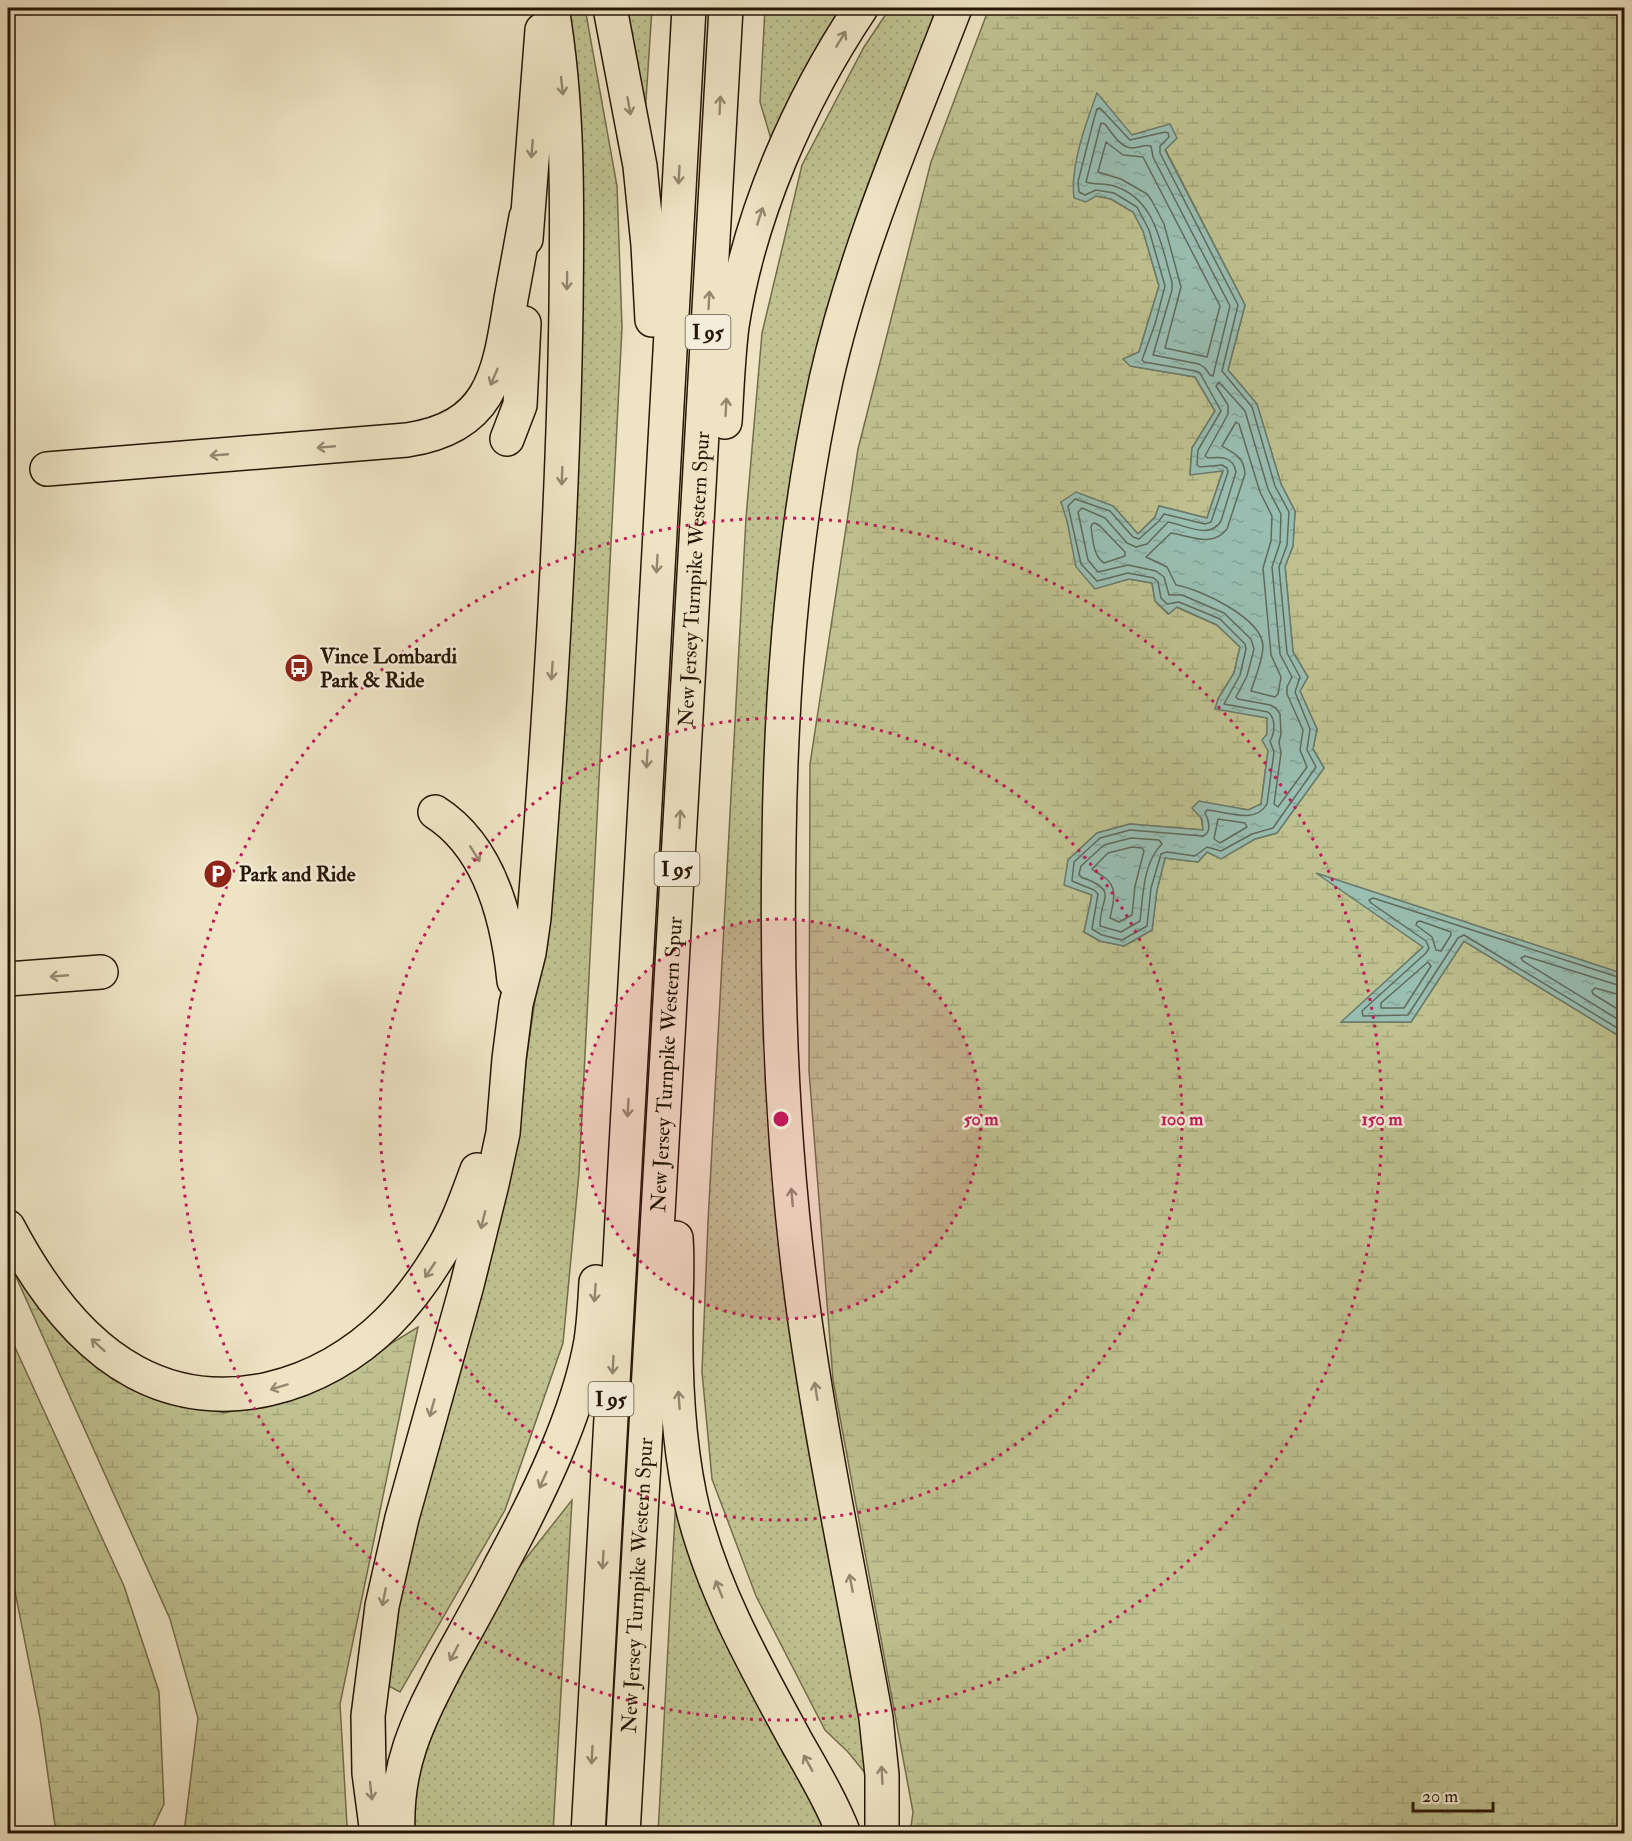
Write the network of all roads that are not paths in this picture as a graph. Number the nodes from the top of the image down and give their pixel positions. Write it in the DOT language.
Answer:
graph roads {
  1 [pos="546,8"];
  2 [pos="552,8"];
  3 [pos="610,8"];
  4 [pos="861,8"];
  5 [pos="955,8"];
  6 [pos="688,20"];
  7 [pos="725,21"];
  8 [pos="526,217"];
  9 [pos="507,439"];
  10 [pos="47,469"];
  11 [pos="660,506"];
  12 [pos="691,631"];
  13 [pos="435,812"];
  14 [pos="635,965"];
  15 [pos="101,972"];
  16 [pos="8,979"];
  17 [pos="516,1004"];
  18 [pos="509,1059"];
  19 [pos="663,1108"];
  20 [pos="8,1227"];
  21 [pos="377,1833"];
  22 [pos="398,1833"];
  23 [pos="588,1833"];
  24 [pos="623,1833"];
  25 [pos="844,1833"];
  26 [pos="882,1833"];
  1 -- 8 [label="highway, one-way"];
  2 -- 17 [label="highway, one-way"];
  3 -- 11 [label="highway, one-way"];
  12 -- 4 [label="highway, one-way"];
  26 -- 5 [label="highway, one-way"];
  6 -- 11 [label="highway, New Jersey Turnpike Western Spur / I 95, one-way"];
  12 -- 7 [label="highway, New Jersey Turnpike Western Spur / I 95, one-way"];
  8 -- 9 [label="highway"];
  8 -- 10 [label="highway, one-way"];
  11 -- 14 [label="highway, New Jersey Turnpike Western Spur / I 95, one-way"];
  19 -- 12 [label="highway, New Jersey Turnpike Western Spur / I 95, one-way"];
  13 -- 17 [label="highway, one-way"];
  14 -- 22 [label="highway, one-way"];
  14 -- 23 [label="highway, New Jersey Turnpike Western Spur / I 95, one-way"];
  15 -- 16 [label="highway, one-way"];
  17 -- 18 [label="highway"];
  18 -- 20 [label="highway, one-way"];
  18 -- 21 [label="highway, one-way"];
  19 -- 24 [label="highway, New Jersey Turnpike Western Spur / I 95"];
  25 -- 19 [label="highway, one-way"];
}
